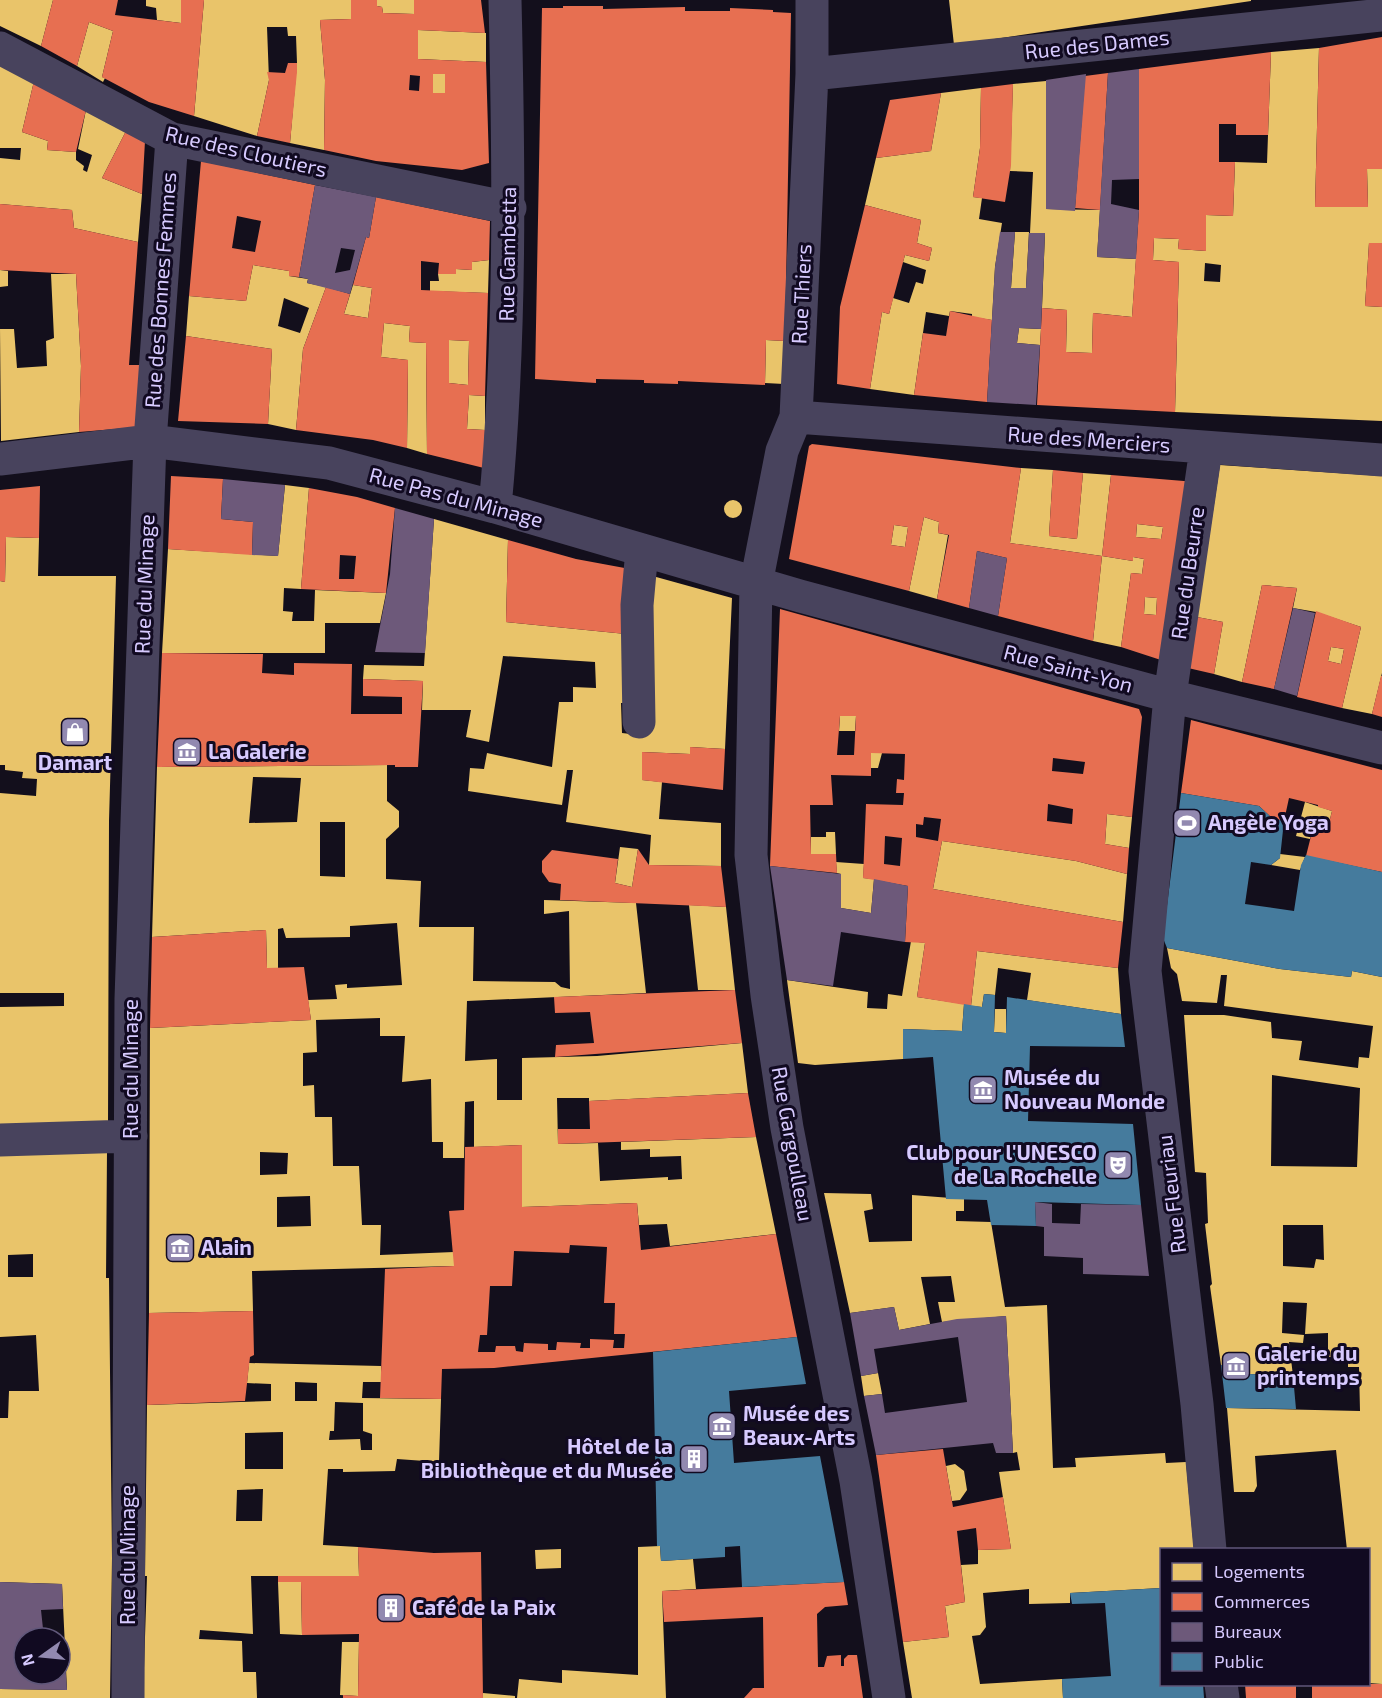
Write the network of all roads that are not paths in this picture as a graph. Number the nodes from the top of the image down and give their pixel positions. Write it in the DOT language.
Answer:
graph roads {
  1 [pos="505,0"];
  2 [pos="812,0"];
  3 [pos="1382,15"];
  4 [pos="0,48"];
  5 [pos="812,74"];
  6 [pos="172,139"];
  7 [pos="510,208"];
  8 [pos="796,417"];
  9 [pos="150,441"];
  10 [pos="1206,449"];
  11 [pos="0,459"];
  12 [pos="1382,460"];
  13 [pos="495,507"];
  14 [pos="642,550"];
  15 [pos="756,584"];
  16 [pos="1170,696"];
  17 [pos="639,722"];
  18 [pos="1382,748"];
  19 [pos="131,1136"];
  20 [pos="0,1140"];
  21 [pos="1210,1548"];
  22 [pos="128,1698"];
  23 [pos="889,1698"];
  1 -- 7 [label="street, Rue Gambetta"];
  2 -- 5 [label="street, Rue Thiers"];
  3 -- 5 [label="street, Rue des Dames"];
  4 -- 6 [label="street, Rue des Cloutiers"];
  5 -- 8 [label="street, Rue Thiers"];
  6 -- 7 [label="street, Rue des Cloutiers"];
  6 -- 9 [label="street, Rue des Bonnes Femmes"];
  7 -- 13 [label="street, Rue Gambetta"];
  8 -- 10 [label="street, Rue des Merciers"];
  8 -- 15 [label="street, Rue Thiers"];
  9 -- 11 [label="street, Rue Pas du Minage"];
  9 -- 13 [label="street, Rue Pas du Minage"];
  9 -- 19 [label="street, Rue du Minage"];
  10 -- 12 [label="street, Rue des Merciers"];
  10 -- 16 [label="street, Rue du Beurre"];
  13 -- 14 [label="street, Rue Pas du Minage"];
  14 -- 15 [label="street, Rue Pas du Minage"];
  14 -- 17 [label="street"];
  15 -- 16 [label="street, Rue Saint-Yon"];
  15 -- 23 [label="street, Rue Gargoulleau"];
  16 -- 18 [label="street, Rue Saint-Yon"];
  16 -- 21 [label="street, Rue Fleuriau"];
  19 -- 20 [label="street"];
  19 -- 22 [label="street, Rue du Minage"];
}
